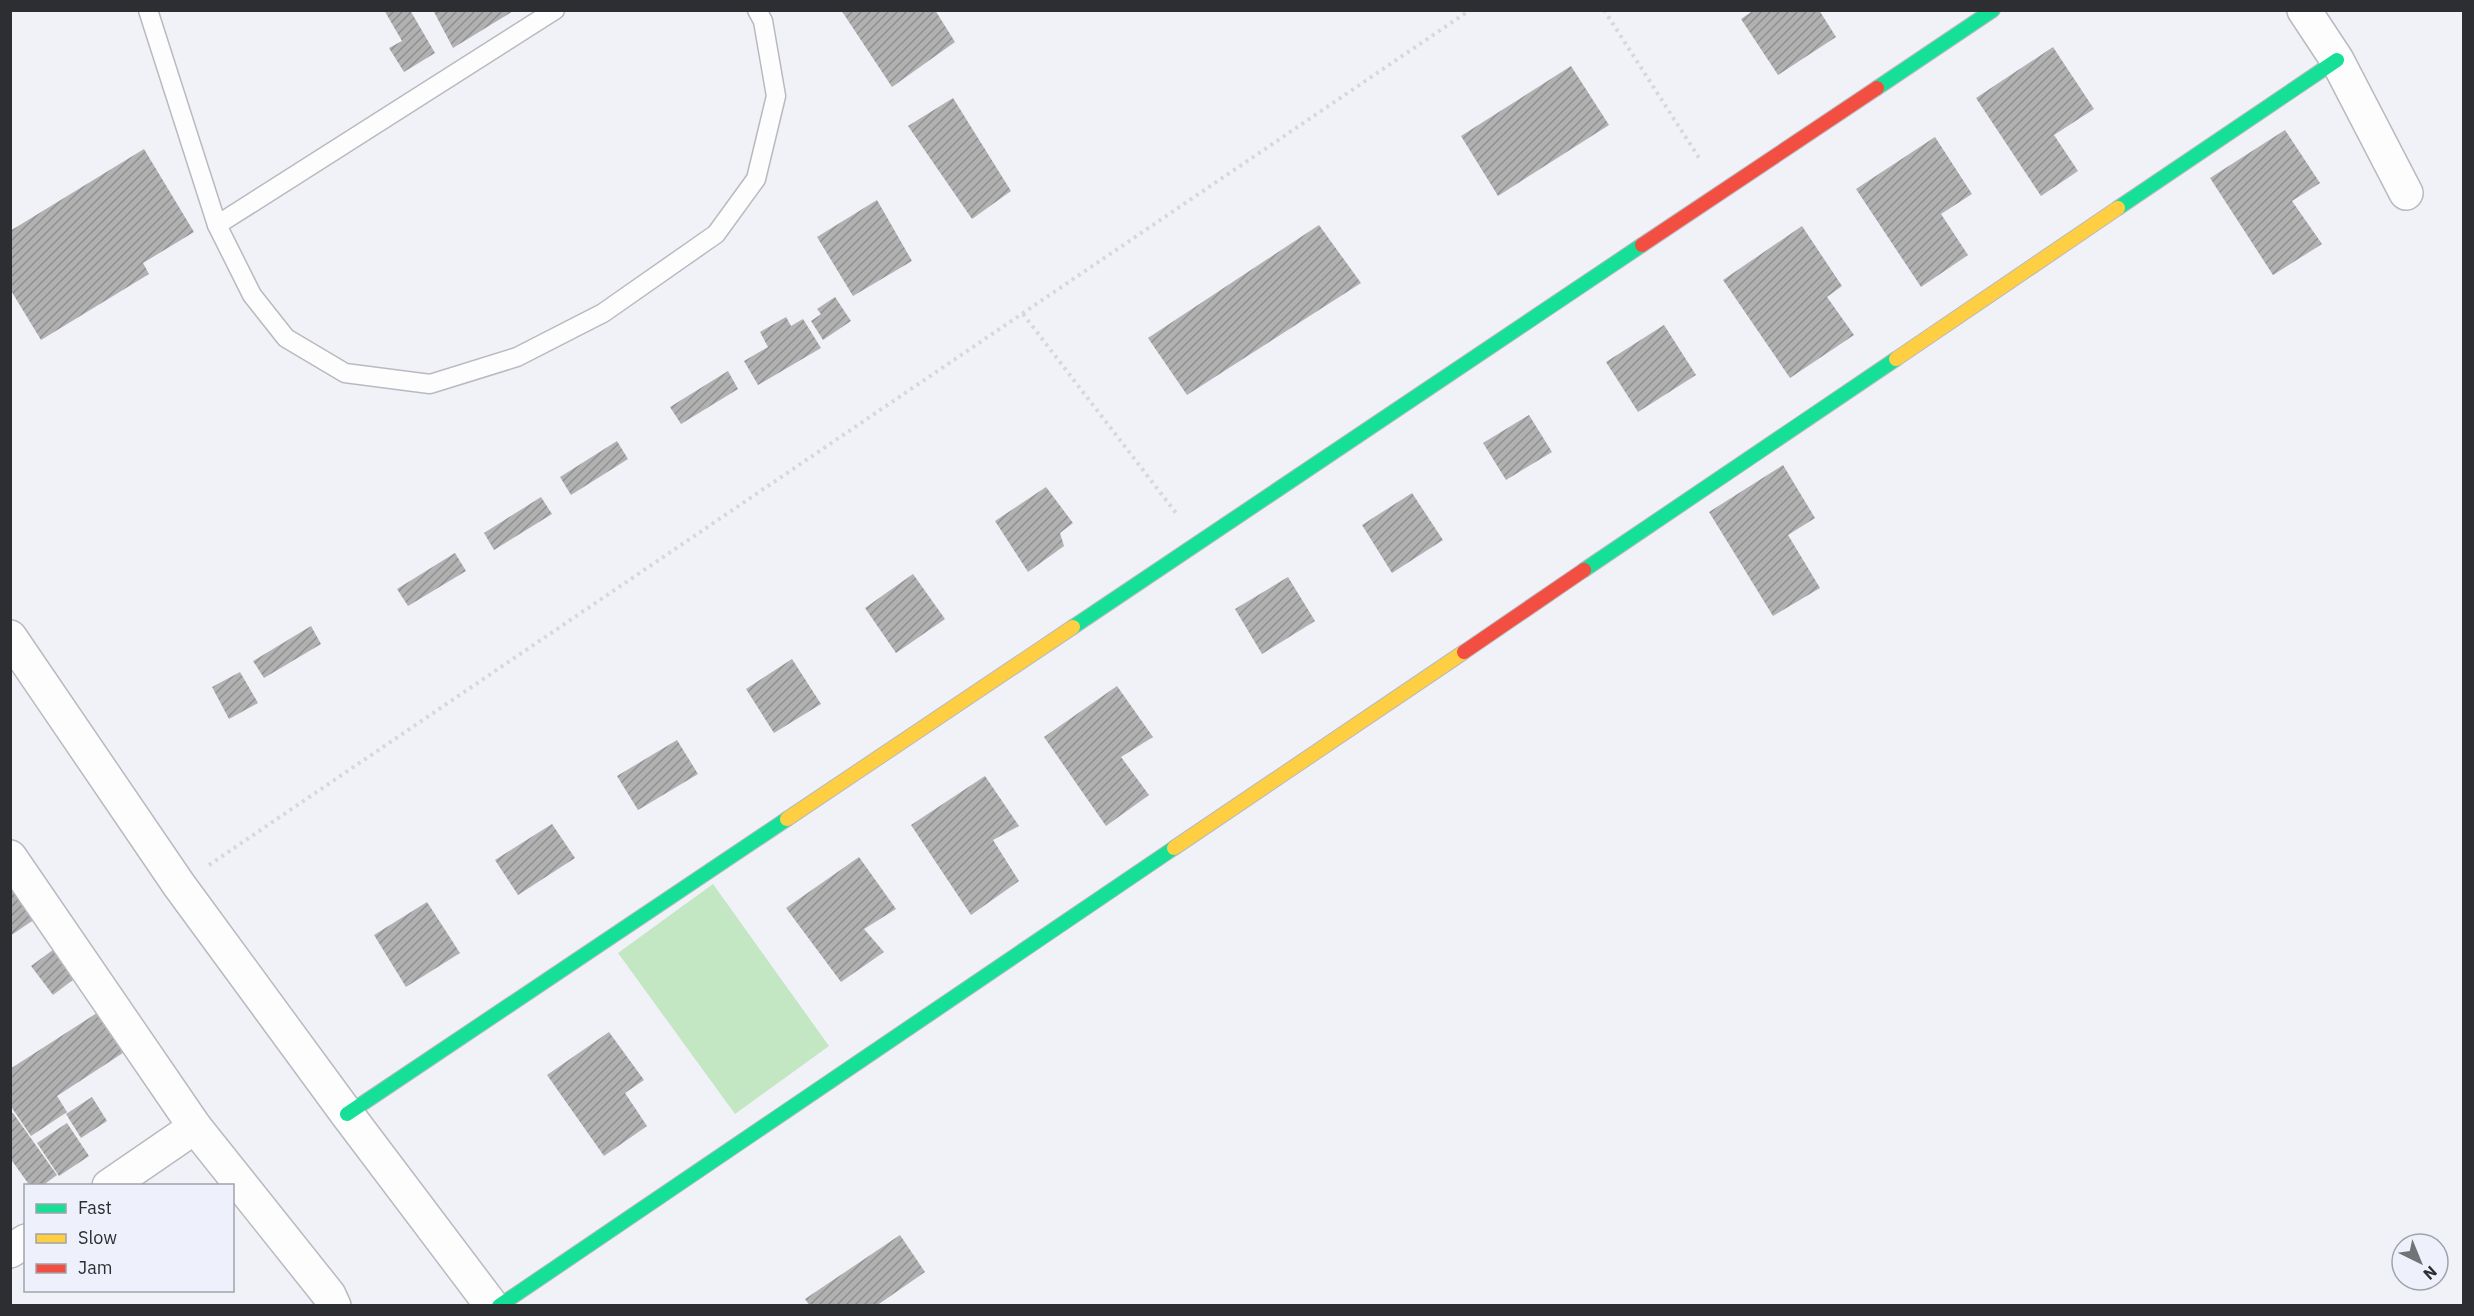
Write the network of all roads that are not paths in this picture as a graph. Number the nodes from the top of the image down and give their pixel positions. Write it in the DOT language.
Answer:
graph roads {
  1 [pos="148,10"];
  2 [pos="555,10"];
  3 [pos="757,10"];
  4 [pos="1993,10"];
  5 [pos="2304,10"];
  6 [pos="2337,60"];
  7 [pos="2406,193"];
  8 [pos="217,225"];
  9 [pos="10,637"];
  10 [pos="10,857"];
  11 [pos="347,1114"];
  12 [pos="195,1127"];
  13 [pos="110,1184"];
  14 [pos="24,1242"];
  15 [pos="10,1251"];
  16 [pos="334,1305"];
  17 [pos="492,1305"];
  18 [pos="499,1305"];
  1 -- 8 [label="lane"];
  2 -- 8 [label="lane"];
  3 -- 8 [label="lane"];
  4 -- 11 [label="street"];
  5 -- 6 [label="street"];
  6 -- 7 [label="street"];
  6 -- 18 [label="street"];
  9 -- 11 [label="street"];
  10 -- 12 [label="street"];
  11 -- 17 [label="street"];
  12 -- 13 [label="street"];
  12 -- 16 [label="street"];
  14 -- 15 [label="street"];
}
